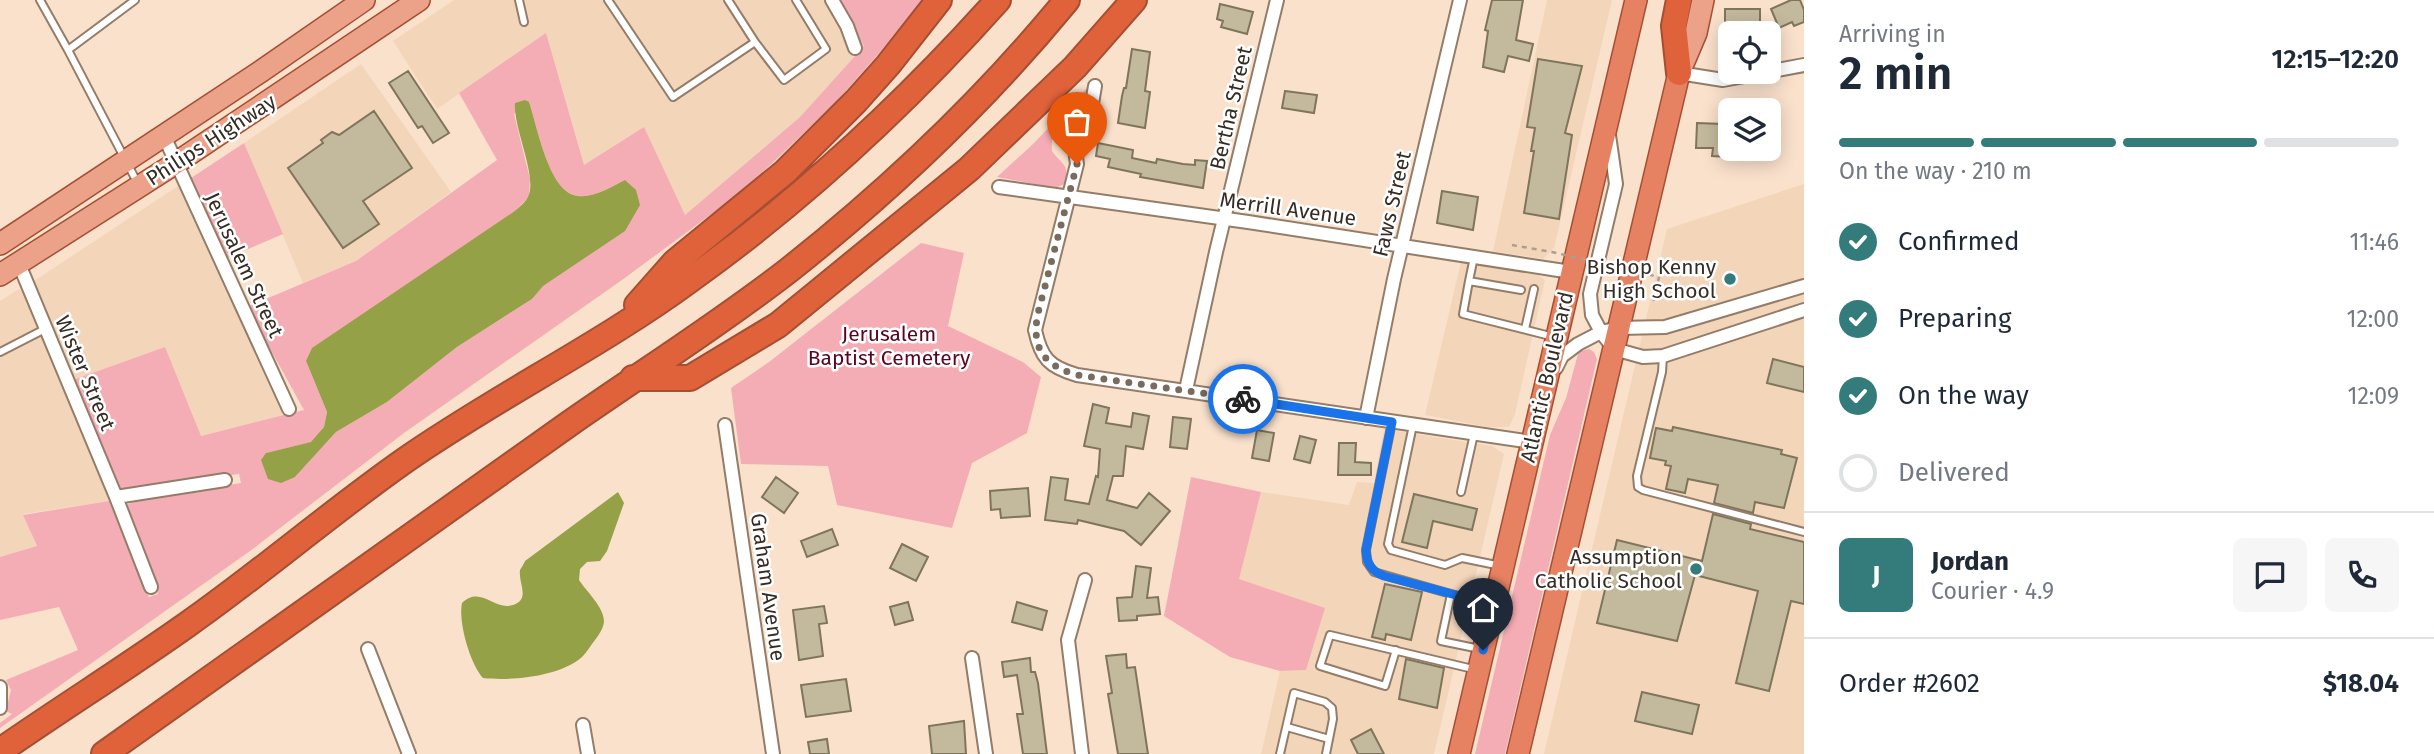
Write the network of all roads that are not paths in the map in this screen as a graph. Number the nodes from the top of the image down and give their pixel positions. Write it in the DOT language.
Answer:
graph roads {
  1 [pos="40,0"];
  2 [pos="135,0"];
  3 [pos="419,0"];
  4 [pos="519,0"];
  5 [pos="608,0"];
  6 [pos="727,0"];
  7 [pos="796,0"];
  8 [pos="832,0"];
  9 [pos="939,0"];
  10 [pos="998,0"];
  11 [pos="1067,0"];
  12 [pos="1134,0"];
  13 [pos="1142,0"];
  14 [pos="1277,0"];
  15 [pos="1460,0"];
  16 [pos="1636,0"];
  17 [pos="1679,0"];
  18 [pos="1703,0"];
  19 [pos="361,13"];
  20 [pos="524,22"];
  21 [pos="1112,27"];
  22 [pos="755,43"];
  23 [pos="855,48"];
  24 [pos="68,50"];
  25 [pos="1804,65"];
  26 [pos="1679,73"];
  27 [pos="1095,86"];
  28 [pos="1607,121"];
  29 [pos="164,136"];
  30 [pos="125,162"];
  31 [pos="176,163"];
  32 [pos="139,186"];
  33 [pos="999,187"];
  34 [pos="1070,197"];
  35 [pos="1224,219"];
  36 [pos="0,243"];
  37 [pos="1402,246"];
  38 [pos="1474,257"];
  39 [pos="19,264"];
  40 [pos="1572,272"];
  41 [pos="0,275"];
  42 [pos="1469,281"];
  43 [pos="1804,286"];
  44 [pos="1534,289"];
  45 [pos="1521,290"];
  46 [pos="1804,310"];
  47 [pos="619,327"];
  48 [pos="46,329"];
  49 [pos="1525,329"];
  50 [pos="1611,336"];
  51 [pos="1556,338"];
  52 [pos="0,352"];
  53 [pos="1663,356"];
  54 [pos="633,378"];
  55 [pos="1186,390"];
  56 [pos="1544,392"];
  57 [pos="289,409"];
  58 [pos="1366,418"];
  59 [pos="1392,422"];
  60 [pos="725,425"];
  61 [pos="1413,425"];
  62 [pos="1474,434"];
  63 [pos="1532,442"];
  64 [pos="225,480"];
  65 [pos="1461,492"];
  66 [pos="116,497"];
  67 [pos="1804,532"];
  68 [pos="1503,566"];
  69 [pos="1085,580"];
  70 [pos="151,587"];
  71 [pos="1451,594"];
  72 [pos="1494,605"];
  73 [pos="368,649"];
  74 [pos="1396,650"];
  75 [pos="972,658"];
  76 [pos="1481,660"];
  77 [pos="0,687"];
  78 [pos="0,708"];
  79 [pos="583,725"];
  80 [pos="1287,727"];
  81 [pos="1329,739"];
  82 [pos="0,751"];
  83 [pos="104,754"];
  84 [pos="410,754"];
  85 [pos="588,754"];
  86 [pos="773,754"];
  87 [pos="986,754"];
  88 [pos="1083,754"];
  89 [pos="1280,754"];
  90 [pos="1326,754"];
  91 [pos="1459,754"];
  92 [pos="1518,754"];
  1 -- 24 [label="lane"];
  2 -- 24 [label="lane"];
  3 -- 19 [label="main road, Philips Highway"];
  4 -- 20 [label="lane"];
  5 -- 22 [label="lane"];
  6 -- 22 [label="lane"];
  7 -- 22 [label="lane"];
  8 -- 23 [label="street"];
  9 -- 47 [label="highway"];
  10 -- 47 [label="highway"];
  11 -- 54 [label="highway"];
  12 -- 21 [label="highway"];
  13 -- 21 [label="highway"];
  14 -- 35 [label="street, Bertha Street"];
  15 -- 37 [label="street, Faws Street"];
  16 -- 28 [label="highway, Atlantic Boulevard"];
  17 -- 26 [label="highway"];
  18 -- 26 [label="main road"];
  19 -- 29 [label="main road, Philips Highway"];
  19 -- 31 [label="main road, Philips Highway"];
  21 -- 54 [label="highway"];
  24 -- 30 [label="lane"];
  25 -- 26 [label="street"];
  26 -- 50 [label="highway"];
  27 -- 34 [label="street"];
  28 -- 40 [label="highway, Atlantic Boulevard"];
  28 -- 50 [label="street"];
  29 -- 30 [label="main road, Philips Highway"];
  29 -- 31 [label="street, Jerusalem Street"];
  30 -- 32 [label="lane"];
  30 -- 36 [label="main road, Philips Highway"];
  31 -- 32 [label="main road, Philips Highway"];
  31 -- 57 [label="street, Jerusalem Street"];
  32 -- 39 [label="main road, Philips Highway"];
  33 -- 34 [label="street, Merrill Avenue"];
  34 -- 35 [label="street, Merrill Avenue"];
  34 -- 55 [label="street"];
  35 -- 37 [label="street, Merrill Avenue"];
  35 -- 55 [label="street, Bertha Street"];
  37 -- 38 [label="street, Merrill Avenue"];
  37 -- 58 [label="street, Faws Street"];
  38 -- 40 [label="street, Merrill Avenue"];
  38 -- 42 [label="lane"];
  39 -- 41 [label="main road, Philips Highway"];
  39 -- 48 [label="street, Wister Street"];
  40 -- 51 [label="highway, Atlantic Boulevard"];
  42 -- 45 [label="lane"];
  42 -- 49 [label="lane"];
  43 -- 50 [label="street"];
  44 -- 49 [label="lane"];
  46 -- 53 [label="street"];
  47 -- 82 [label="highway"];
  48 -- 52 [label="lane"];
  48 -- 66 [label="street, Wister Street"];
  49 -- 51 [label="lane"];
  50 -- 53 [label="street"];
  50 -- 56 [label="street"];
  50 -- 92 [label="highway"];
  51 -- 56 [label="highway, Atlantic Boulevard"];
  53 -- 67 [label="lane"];
  54 -- 83 [label="highway"];
  55 -- 58 [label="street"];
  56 -- 63 [label="highway, Atlantic Boulevard"];
  58 -- 59 [label="street"];
  59 -- 61 [label="street"];
  59 -- 71 [label="lane"];
  60 -- 86 [label="street, Graham Avenue"];
  61 -- 62 [label="street"];
  61 -- 68 [label="lane"];
  62 -- 63 [label="street"];
  62 -- 65 [label="lane"];
  63 -- 68 [label="highway, Atlantic Boulevard"];
  64 -- 66 [label="street"];
  66 -- 70 [label="street, Wister Street"];
  68 -- 72 [label="highway, Atlantic Boulevard"];
  69 -- 88 [label="street"];
  71 -- 72 [label="lane"];
  71 -- 76 [label="lane"];
  72 -- 76 [label="highway, Atlantic Boulevard"];
  73 -- 84 [label="street"];
  74 -- 74 [label="lane"];
  74 -- 76 [label="lane"];
  75 -- 87 [label="street"];
  76 -- 91 [label="highway, Atlantic Boulevard"];
  77 -- 78 [label="street"];
  79 -- 85 [label="street"];
  80 -- 81 [label="lane"];
  80 -- 81 [label="lane"];
  80 -- 89 [label="lane"];
  81 -- 90 [label="lane"];
}
